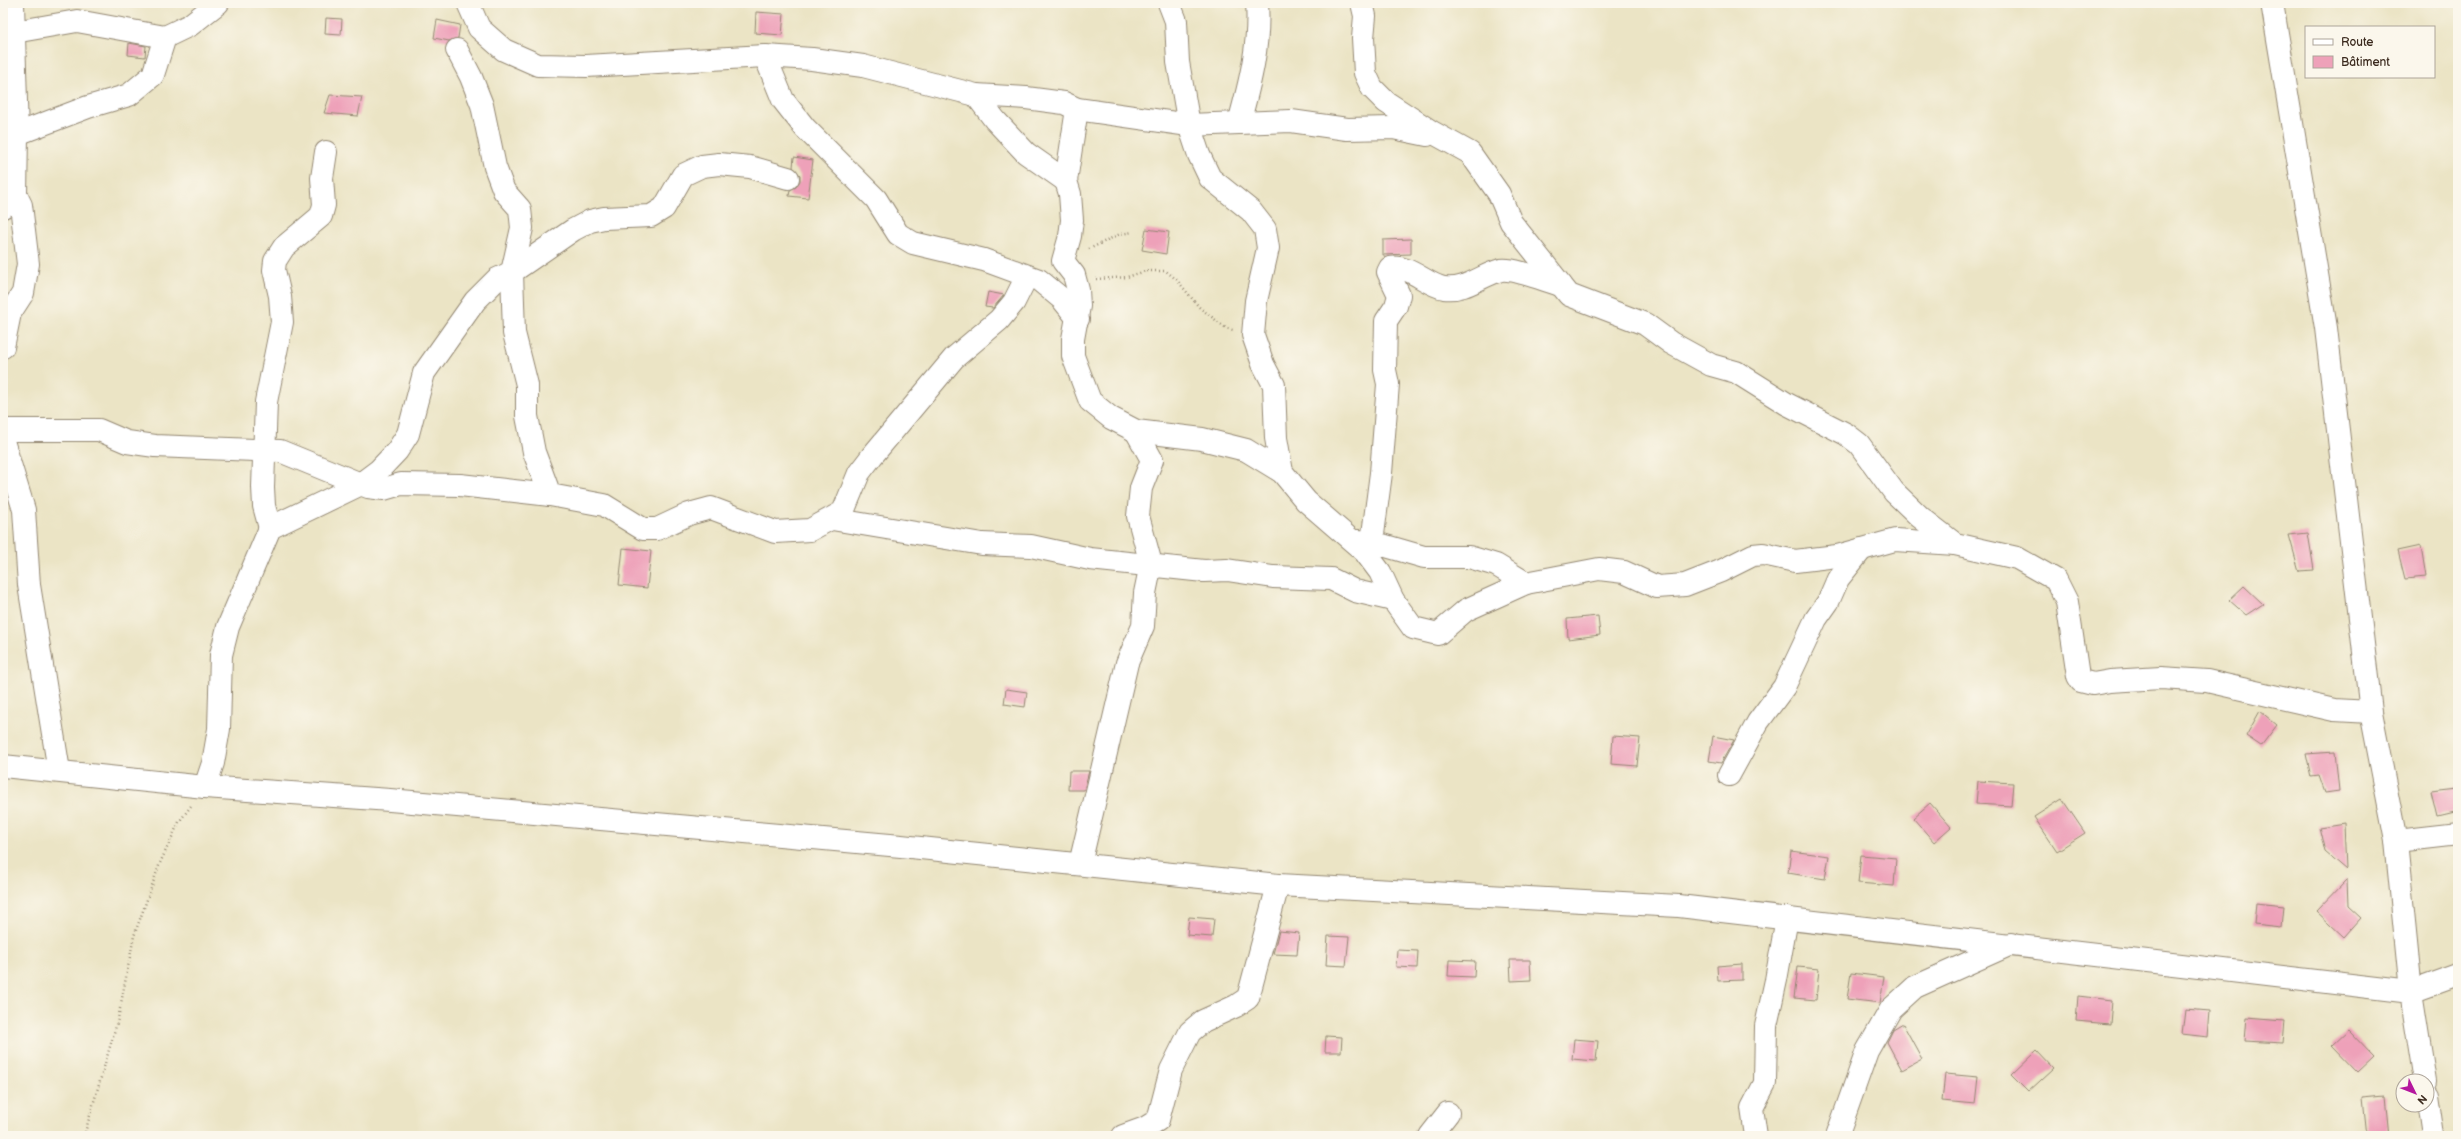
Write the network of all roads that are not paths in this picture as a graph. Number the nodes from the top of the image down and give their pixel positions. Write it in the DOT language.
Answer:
graph roads {
  1 [pos="13,3"];
  2 [pos="218,3"];
  3 [pos="468,3"];
  4 [pos="1169,3"];
  5 [pos="1257,3"];
  6 [pos="1362,3"];
  7 [pos="2272,3"];
  8 [pos="14,32"];
  9 [pos="165,37"];
  10 [pos="457,50"];
  11 [pos="765,56"];
  12 [pos="976,94"];
  13 [pos="1077,109"];
  14 [pos="1239,123"];
  15 [pos="1189,125"];
  16 [pos="17,134"];
  17 [pos="1448,140"];
  18 [pos="326,152"];
  19 [pos="788,178"];
  20 [pos="1066,181"];
  21 [pos="9,201"];
  22 [pos="512,272"];
  23 [pos="1028,276"];
  24 [pos="1561,285"];
  25 [pos="1078,319"];
  26 [pos="3,347"];
  27 [pos="3,430"];
  28 [pos="1136,431"];
  29 [pos="3,442"];
  30 [pos="265,451"];
  31 [pos="1282,472"];
  32 [pos="359,485"];
  33 [pos="550,495"];
  34 [pos="832,519"];
  35 [pos="270,528"];
  36 [pos="1362,541"];
  37 [pos="1955,544"];
  38 [pos="1862,549"];
  39 [pos="1151,564"];
  40 [pos="1526,583"];
  41 [pos="1392,600"];
  42 [pos="2371,712"];
  43 [pos="3,766"];
  44 [pos="59,771"];
  45 [pos="1729,775"];
  46 [pos="205,787"];
  47 [pos="2458,834"];
  48 [pos="2396,841"];
  49 [pos="1080,864"];
  50 [pos="1278,886"];
  51 [pos="1787,918"];
  52 [pos="2011,944"];
  53 [pos="2458,975"];
  54 [pos="2411,992"];
  55 [pos="2424,1073"];
  56 [pos="1448,1113"];
  57 [pos="2430,1113"];
  58 [pos="1123,1136"];
  59 [pos="1430,1136"];
  60 [pos="1756,1136"];
  61 [pos="1837,1136"];
  62 [pos="2434,1136"];
  1 -- 8 [label="street"];
  2 -- 9 [label="street"];
  3 -- 11 [label="street"];
  4 -- 15 [label="street"];
  5 -- 14 [label="street"];
  6 -- 17 [label="street"];
  7 -- 42 [label="street"];
  8 -- 9 [label="street"];
  8 -- 16 [label="street"];
  9 -- 16 [label="street"];
  10 -- 22 [label="street"];
  11 -- 12 [label="street"];
  11 -- 23 [label="street"];
  12 -- 13 [label="street"];
  12 -- 20 [label="street"];
  13 -- 15 [label="street"];
  13 -- 20 [label="street"];
  14 -- 15 [label="street"];
  14 -- 17 [label="street"];
  15 -- 31 [label="street"];
  16 -- 21 [label="street"];
  17 -- 24 [label="street"];
  18 -- 30 [label="street"];
  19 -- 22 [label="street"];
  20 -- 25 [label="street"];
  21 -- 26 [label="street"];
  22 -- 32 [label="street"];
  22 -- 33 [label="street"];
  23 -- 25 [label="street"];
  23 -- 34 [label="street"];
  24 -- 36 [label="street"];
  24 -- 37 [label="street"];
  25 -- 28 [label="street"];
  27 -- 30 [label="street"];
  28 -- 31 [label="street"];
  28 -- 39 [label="street"];
  29 -- 44 [label="street"];
  30 -- 32 [label="street"];
  30 -- 35 [label="street"];
  31 -- 36 [label="street"];
  32 -- 33 [label="street"];
  32 -- 35 [label="street"];
  33 -- 34 [label="street"];
  34 -- 39 [label="street"];
  35 -- 46 [label="street"];
  36 -- 40 [label="street"];
  36 -- 41 [label="street"];
  37 -- 38 [label="street"];
  37 -- 42 [label="street"];
  38 -- 40 [label="street"];
  38 -- 45 [label="street"];
  39 -- 41 [label="street"];
  39 -- 49 [label="street"];
  40 -- 41 [label="street"];
  42 -- 48 [label="street"];
  43 -- 44 [label="street"];
  44 -- 46 [label="street"];
  46 -- 49 [label="street"];
  47 -- 48 [label="street"];
  48 -- 54 [label="street"];
  49 -- 50 [label="street"];
  50 -- 51 [label="street"];
  50 -- 58 [label="street"];
  51 -- 52 [label="street"];
  51 -- 60 [label="street"];
  52 -- 54 [label="street"];
  52 -- 61 [label="street"];
  53 -- 54 [label="street"];
  54 -- 55 [label="street"];
  56 -- 59 [label="street"];
  57 -- 62 [label="street"];
}
